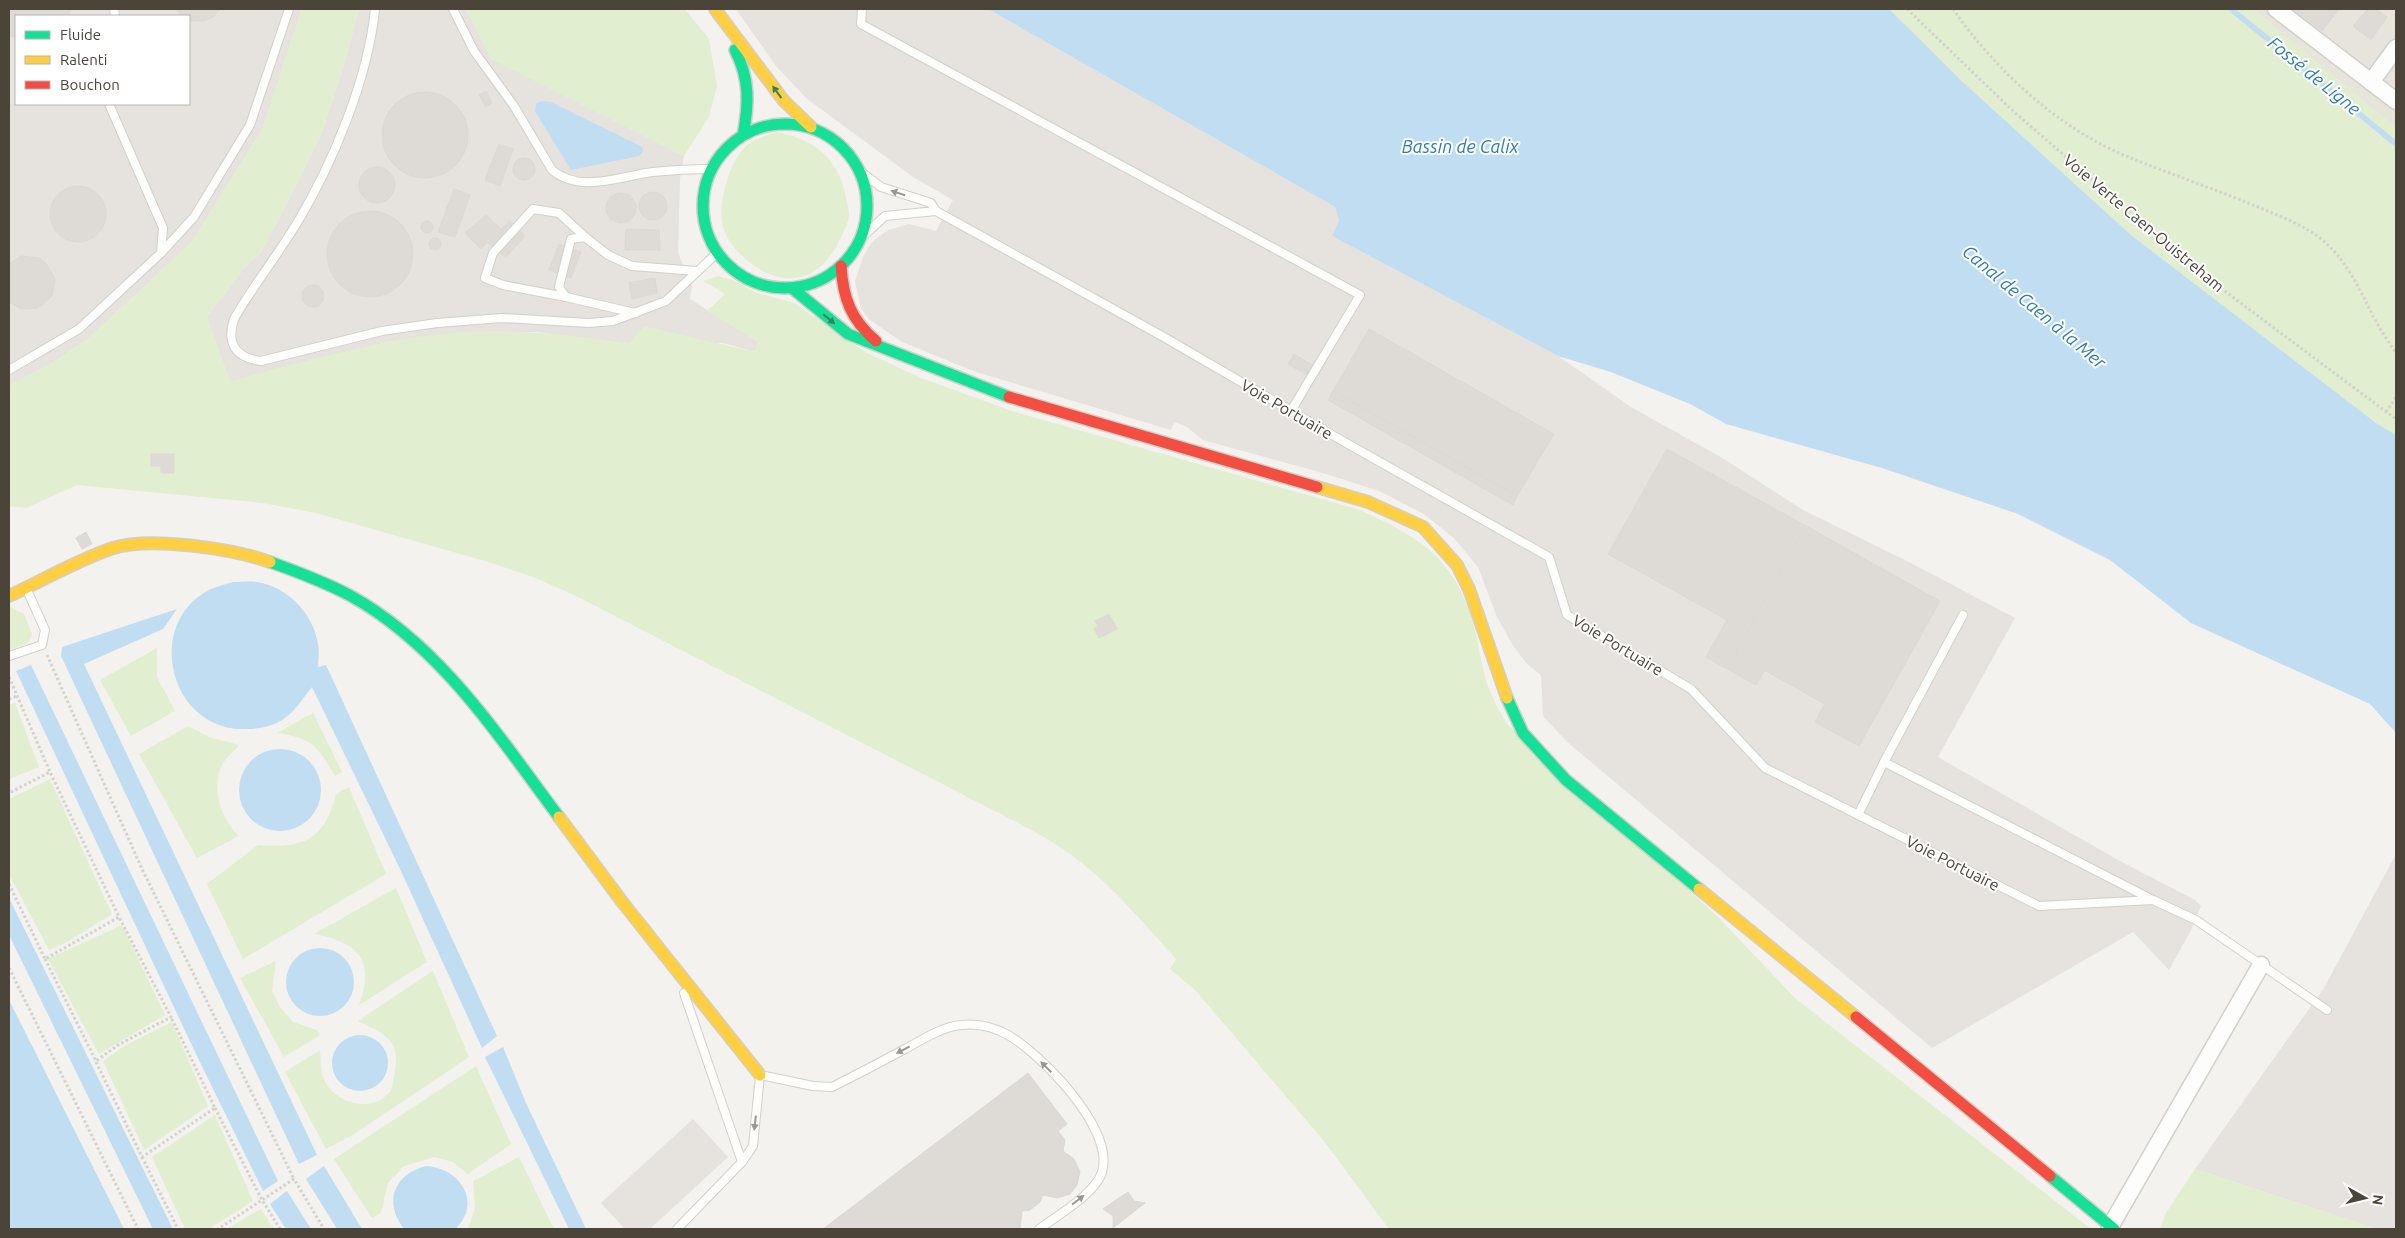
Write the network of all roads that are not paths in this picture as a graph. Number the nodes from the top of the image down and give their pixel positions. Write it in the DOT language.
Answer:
graph roads {
  1 [pos="289,9"];
  2 [pos="376,9"];
  3 [pos="453,9"];
  4 [pos="710,9"];
  5 [pos="715,9"];
  6 [pos="862,9"];
  7 [pos="2276,9"];
  8 [pos="2396,48"];
  9 [pos="2371,82"];
  10 [pos="2396,101"];
  11 [pos="109,105"];
  12 [pos="811,127"];
  13 [pos="743,135"];
  14 [pos="712,169"];
  15 [pos="860,172"];
  16 [pos="936,211"];
  17 [pos="585,237"];
  18 [pos="860,239"];
  19 [pos="718,252"];
  20 [pos="161,253"];
  21 [pos="841,266"];
  22 [pos="696,271"];
  23 [pos="792,288"];
  24 [pos="566,298"];
  25 [pos="637,313"];
  26 [pos="888,351"];
  27 [pos="9,370"];
  28 [pos="1291,411"];
  29 [pos="26,588"];
  30 [pos="9,596"];
  31 [pos="1963,615"];
  32 [pos="9,656"];
  33 [pos="1884,762"];
  34 [pos="1858,815"];
  35 [pos="2153,900"];
  36 [pos="2261,965"];
  37 [pos="675,968"];
  38 [pos="2327,1010"];
  39 [pos="760,1075"];
  40 [pos="742,1162"];
  41 [pos="2112,1228"];
  42 [pos="678,1229"];
  43 [pos="1039,1229"];
  1 -- 20 [label="lane"];
  2 -- 25 [label="lane"];
  3 -- 14 [label="lane"];
  4 -- 13 [label="street"];
  12 -- 5 [label="street, one-way"];
  6 -- 28 [label="lane"];
  7 -- 9 [label="street"];
  8 -- 9 [label="street"];
  9 -- 10 [label="street"];
  11 -- 20 [label="lane"];
  12 -- 13 [label="street"];
  12 -- 15 [label="street"];
  13 -- 14 [label="street"];
  14 -- 19 [label="street"];
  16 -- 15 [label="lane, Voie Portuaire, one-way"];
  15 -- 18 [label="street"];
  16 -- 18 [label="lane"];
  16 -- 28 [label="lane, Voie Portuaire"];
  17 -- 22 [label="lane"];
  17 -- 24 [label="lane"];
  17 -- 24 [label="lane"];
  18 -- 21 [label="street"];
  19 -- 22 [label="lane"];
  19 -- 23 [label="street"];
  20 -- 27 [label="lane"];
  21 -- 23 [label="street"];
  21 -- 26 [label="street"];
  22 -- 25 [label="lane"];
  23 -- 26 [label="street, one-way"];
  24 -- 25 [label="lane"];
  26 -- 41 [label="street"];
  28 -- 34 [label="lane, Voie Portuaire"];
  29 -- 30 [label="street"];
  29 -- 32 [label="lane"];
  29 -- 37 [label="street"];
  31 -- 33 [label="lane"];
  33 -- 34 [label="lane"];
  33 -- 35 [label="lane"];
  34 -- 35 [label="lane, Voie Portuaire"];
  35 -- 36 [label="lane, Voie Portuaire"];
  36 -- 38 [label="lane, Voie Portuaire"];
  36 -- 41 [label="street"];
  37 -- 39 [label="street"];
  37 -- 40 [label="lane"];
  39 -- 40 [label="lane, one-way"];
  43 -- 39 [label="lane, one-way"];
  40 -- 42 [label="lane"];
}
